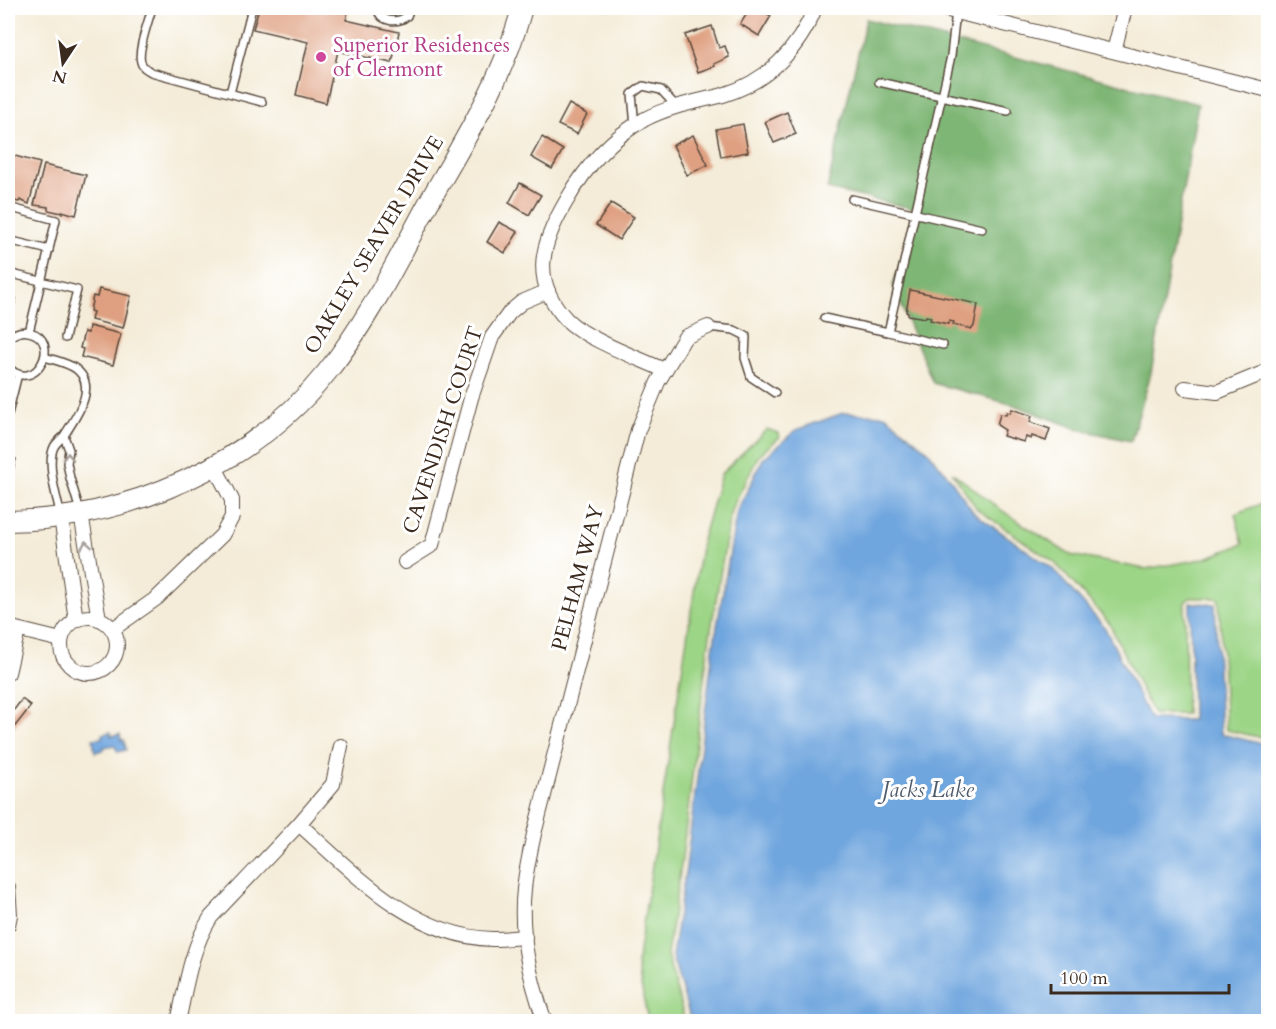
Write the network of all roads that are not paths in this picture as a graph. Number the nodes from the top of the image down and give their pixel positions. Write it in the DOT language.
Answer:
graph roads {
  1 [pos="152,8"];
  2 [pos="252,8"];
  3 [pos="377,8"];
  4 [pos="410,8"];
  5 [pos="522,8"];
  6 [pos="815,8"];
  7 [pos="940,8"];
  8 [pos="1125,8"];
  9 [pos="956,9"];
  10 [pos="1114,51"];
  11 [pos="879,82"];
  12 [pos="1269,90"];
  13 [pos="230,93"];
  14 [pos="942,97"];
  15 [pos="262,102"];
  16 [pos="676,106"];
  17 [pos="1008,111"];
  18 [pos="635,126"];
  19 [pos="852,199"];
  20 [pos="8,207"];
  21 [pos="915,213"];
  22 [pos="982,229"];
  23 [pos="8,240"];
  24 [pos="49,250"];
  25 [pos="8,273"];
  26 [pos="41,282"];
  27 [pos="548,291"];
  28 [pos="824,318"];
  29 [pos="708,327"];
  30 [pos="29,332"];
  31 [pos="888,332"];
  32 [pos="65,338"];
  33 [pos="8,339"];
  34 [pos="943,345"];
  35 [pos="45,357"];
  36 [pos="8,367"];
  37 [pos="664,370"];
  38 [pos="1269,371"];
  39 [pos="18,374"];
  40 [pos="1185,388"];
  41 [pos="776,393"];
  42 [pos="8,413"];
  43 [pos="64,436"];
  44 [pos="214,465"];
  45 [pos="81,514"];
  46 [pos="61,517"];
  47 [pos="8,521"];
  48 [pos="405,562"];
  49 [pos="91,575"];
  50 [pos="69,578"];
  51 [pos="99,619"];
  52 [pos="76,620"];
  53 [pos="13,628"];
  54 [pos="113,629"];
  55 [pos="61,640"];
  56 [pos="8,673"];
  57 [pos="341,746"];
  58 [pos="299,824"];
  59 [pos="8,887"];
  60 [pos="8,925"];
  61 [pos="525,937"];
  62 [pos="178,1022"];
  63 [pos="545,1022"];
  1 -- 13 [label="lane"];
  2 -- 13 [label="lane"];
  3 -- 4 [label="lane"];
  5 -- 44 [label="street, OAKLEY SEAVER DRIVE"];
  6 -- 16 [label="street"];
  7 -- 9 [label="street"];
  8 -- 10 [label="street"];
  9 -- 10 [label="street"];
  9 -- 14 [label="lane"];
  10 -- 12 [label="street"];
  11 -- 14 [label="lane"];
  13 -- 15 [label="lane"];
  14 -- 17 [label="lane"];
  14 -- 21 [label="lane"];
  16 -- 18 [label="street"];
  16 -- 18 [label="lane"];
  18 -- 27 [label="street"];
  19 -- 21 [label="lane"];
  20 -- 24 [label="lane"];
  21 -- 22 [label="lane"];
  21 -- 31 [label="lane"];
  23 -- 24 [label="lane"];
  24 -- 26 [label="lane"];
  25 -- 26 [label="lane"];
  26 -- 30 [label="lane"];
  26 -- 32 [label="lane"];
  27 -- 37 [label="street"];
  27 -- 48 [label="street, CAVENDISH COURT"];
  28 -- 31 [label="lane"];
  29 -- 37 [label="street, PELHAM WAY"];
  29 -- 41 [label="lane"];
  30 -- 33 [label="lane"];
  30 -- 35 [label="lane"];
  31 -- 34 [label="lane"];
  35 -- 39 [label="lane"];
  35 -- 43 [label="lane"];
  36 -- 39 [label="lane"];
  37 -- 61 [label="street, PELHAM WAY"];
  38 -- 40 [label="street"];
  39 -- 42 [label="lane"];
  45 -- 43 [label="lane, one-way"];
  43 -- 46 [label="lane"];
  44 -- 45 [label="street, OAKLEY SEAVER DRIVE"];
  44 -- 54 [label="street"];
  45 -- 46 [label="street, OAKLEY SEAVER DRIVE"];
  49 -- 45 [label="street, one-way"];
  46 -- 47 [label="street, OAKLEY SEAVER DRIVE"];
  46 -- 50 [label="street"];
  49 -- 50 [label="street"];
  49 -- 51 [label="street"];
  50 -- 52 [label="street"];
  51 -- 52 [label="street"];
  51 -- 54 [label="street"];
  52 -- 55 [label="street"];
  53 -- 55 [label="street"];
  53 -- 56 [label="street"];
  54 -- 55 [label="street"];
  57 -- 58 [label="street"];
  58 -- 61 [label="street"];
  58 -- 62 [label="street"];
  59 -- 60 [label="street"];
  61 -- 63 [label="street, PELHAM WAY"];
}
